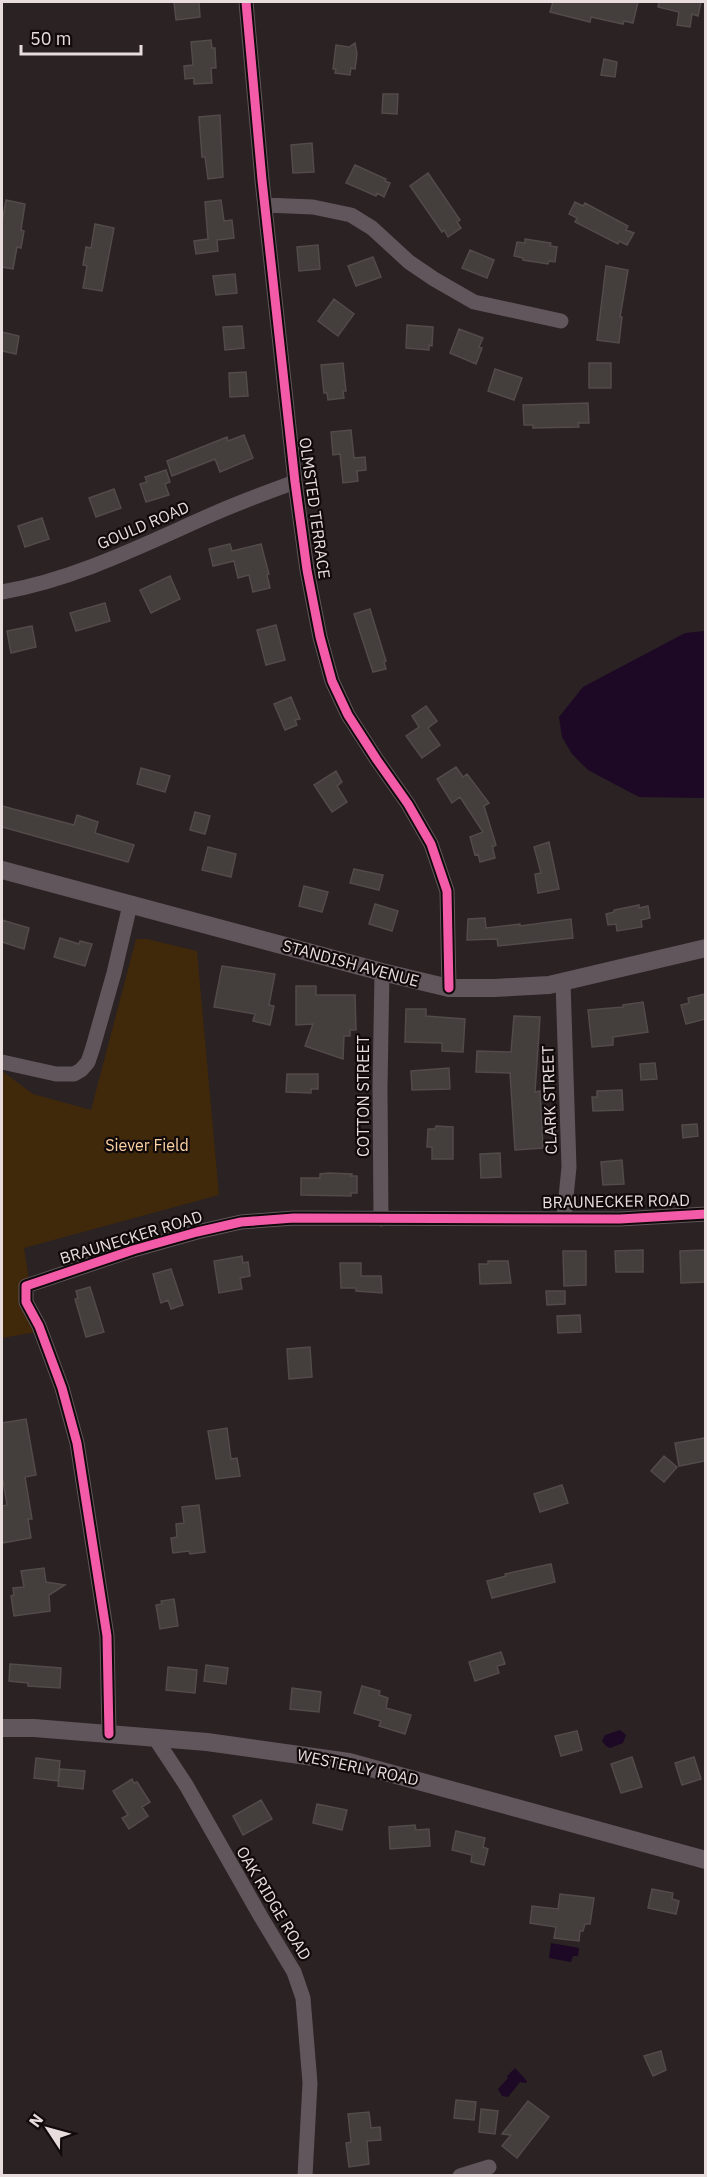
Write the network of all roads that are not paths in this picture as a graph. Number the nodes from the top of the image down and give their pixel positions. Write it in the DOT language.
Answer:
graph roads {
  1 [pos="246,2"];
  2 [pos="265,206"];
  3 [pos="561,321"];
  4 [pos="295,482"];
  5 [pos="2,592"];
  6 [pos="2,870"];
  7 [pos="130,905"];
  8 [pos="705,948"];
  9 [pos="382,972"];
  10 [pos="563,982"];
  11 [pos="449,988"];
  12 [pos="2,1062"];
  13 [pos="705,1214"];
  14 [pos="564,1217"];
  15 [pos="381,1219"];
  16 [pos="2,1728"];
  17 [pos="109,1734"];
  18 [pos="155,1738"];
  19 [pos="705,1860"];
  20 [pos="489,2167"];
  21 [pos="305,2175"];
  22 [pos="460,2175"];
  1 -- 2 [label="street, OLMSTED TERRACE"];
  2 -- 3 [label="street"];
  2 -- 4 [label="street, OLMSTED TERRACE"];
  4 -- 5 [label="street, GOULD ROAD"];
  4 -- 11 [label="street, OLMSTED TERRACE"];
  6 -- 7 [label="street, STANDISH AVENUE"];
  7 -- 9 [label="street, STANDISH AVENUE"];
  7 -- 12 [label="street"];
  8 -- 10 [label="street, STANDISH AVENUE"];
  9 -- 11 [label="street, STANDISH AVENUE"];
  9 -- 15 [label="street, COTTON STREET"];
  10 -- 11 [label="street, STANDISH AVENUE"];
  10 -- 14 [label="street, CLARK STREET"];
  13 -- 14 [label="street, BRAUNECKER ROAD"];
  14 -- 15 [label="street, BRAUNECKER ROAD"];
  15 -- 17 [label="street, BRAUNECKER ROAD"];
  16 -- 17 [label="street, WESTERLY ROAD"];
  17 -- 18 [label="street, WESTERLY ROAD"];
  18 -- 19 [label="street, WESTERLY ROAD"];
  18 -- 21 [label="street, OAK RIDGE ROAD"];
  20 -- 22 [label="street"];
}
